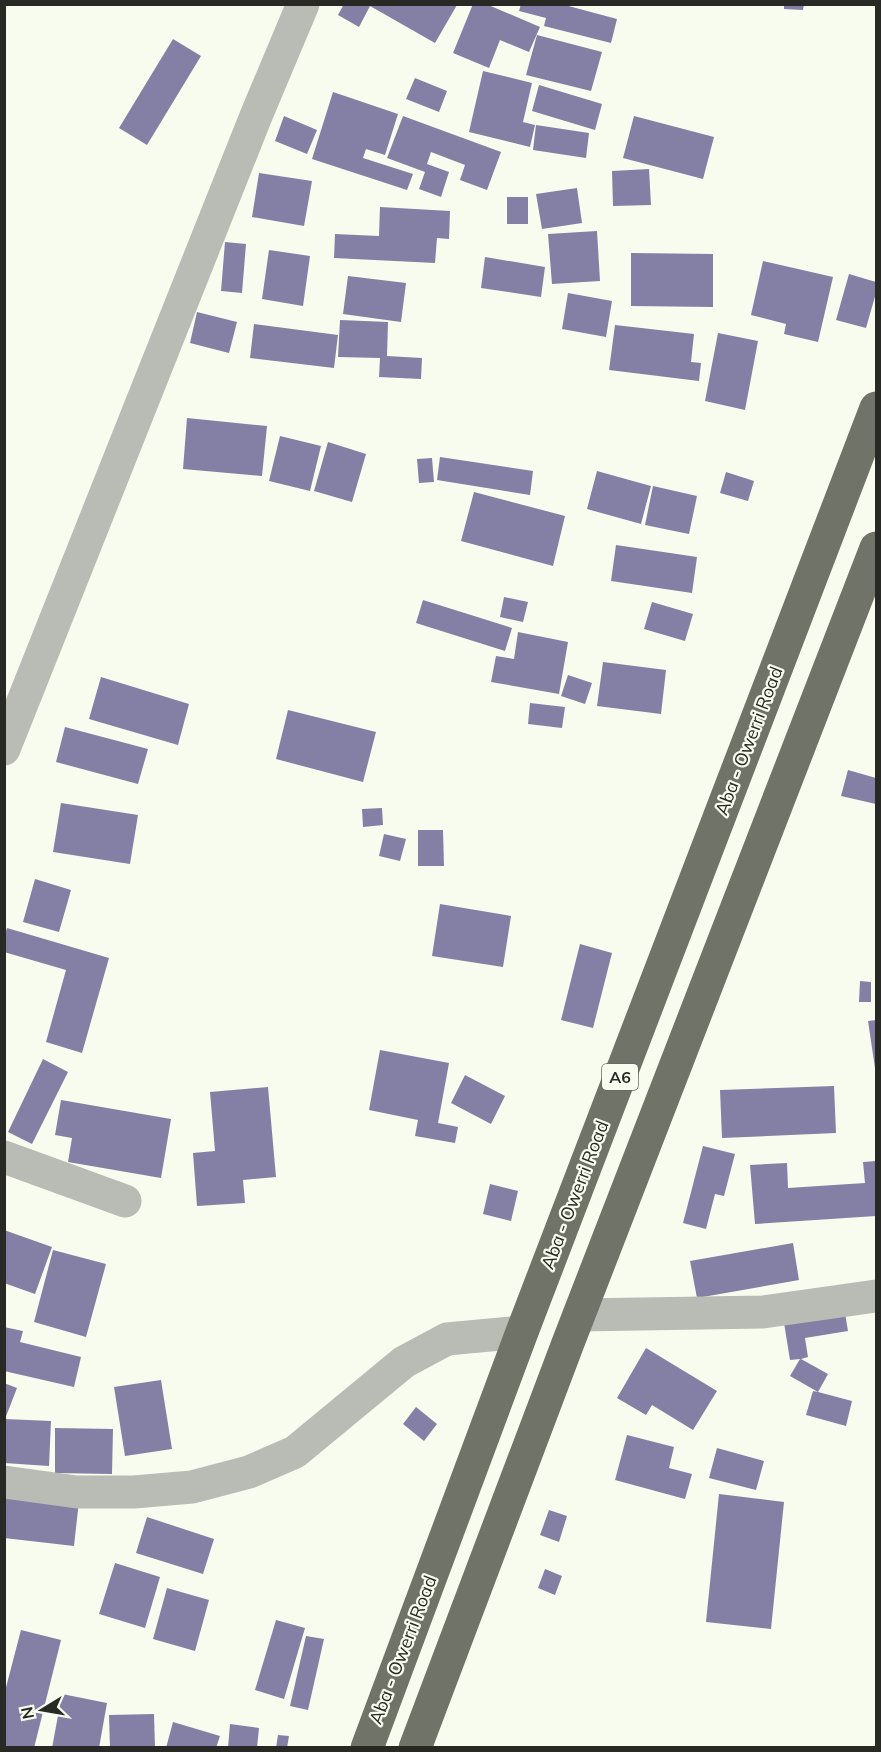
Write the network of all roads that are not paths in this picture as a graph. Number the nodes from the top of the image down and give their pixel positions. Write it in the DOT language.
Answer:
graph roads {
  1 [pos="303,4"];
  2 [pos="876,408"];
  3 [pos="876,548"];
  4 [pos="4,749"];
  5 [pos="4,1157"];
  6 [pos="125,1201"];
  7 [pos="876,1296"];
  8 [pos="579,1315"];
  9 [pos="522,1332"];
  10 [pos="4,1482"];
  11 [pos="367,1748"];
  12 [pos="416,1748"];
  1 -- 4 [label="street"];
  2 -- 9 [label="highway, Aba - Owerri Road / A6"];
  3 -- 8 [label="highway, A6"];
  5 -- 6 [label="street"];
  7 -- 8 [label="street"];
  8 -- 12 [label="highway, A6"];
  9 -- 10 [label="street"];
  9 -- 11 [label="highway, Aba - Owerri Road / A6"];
}
